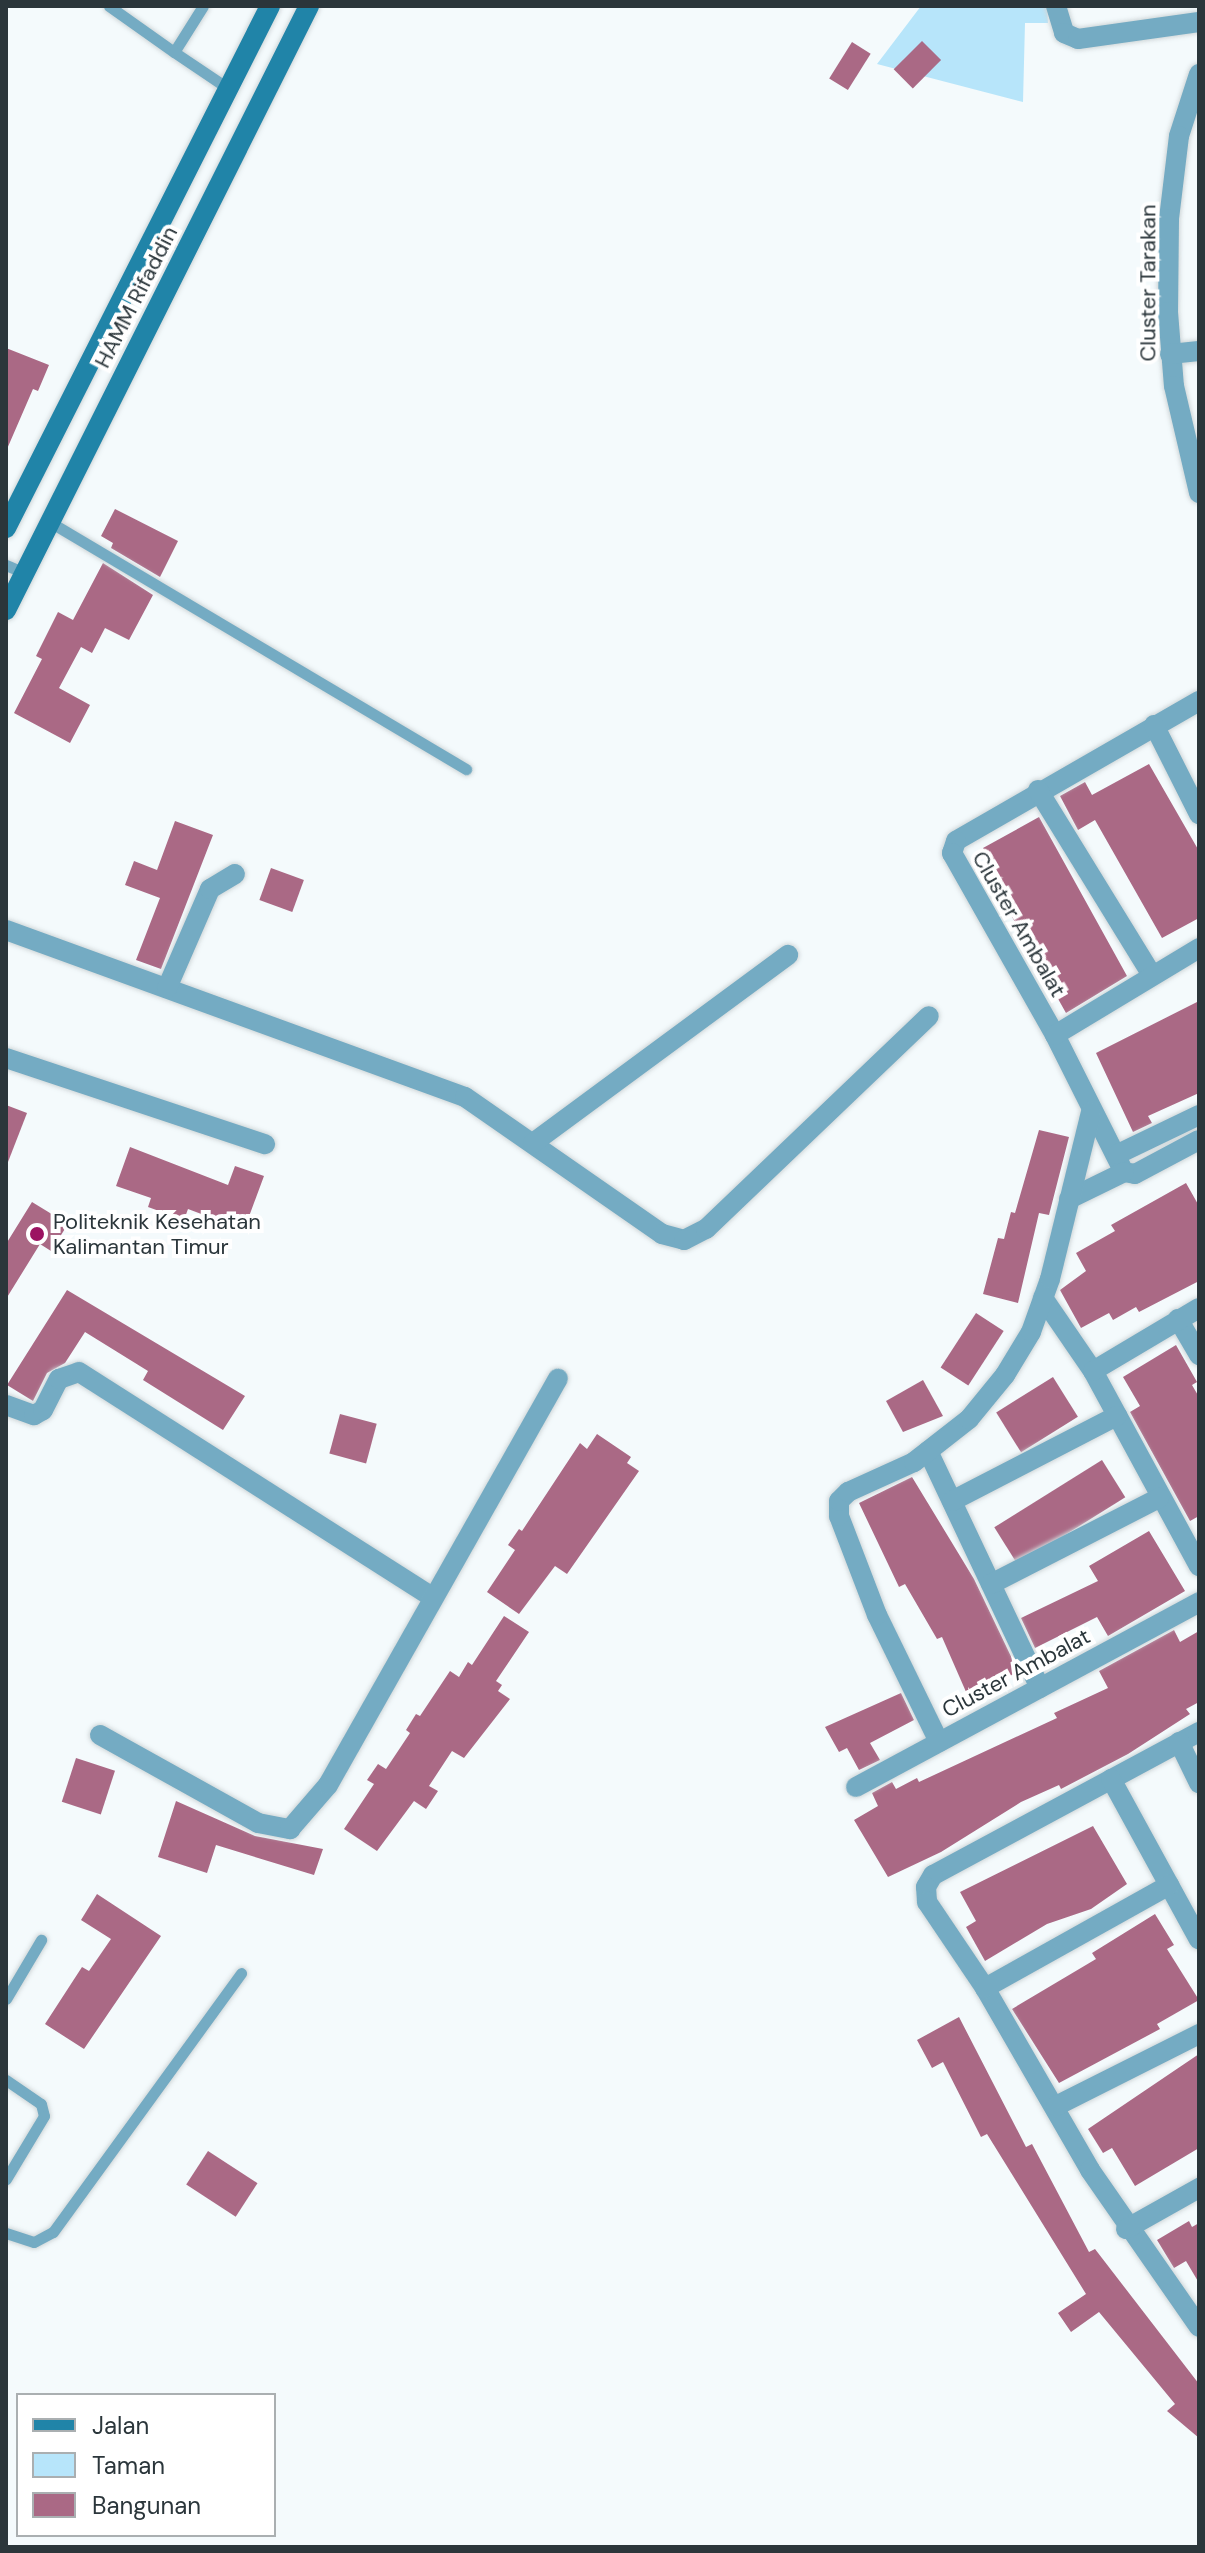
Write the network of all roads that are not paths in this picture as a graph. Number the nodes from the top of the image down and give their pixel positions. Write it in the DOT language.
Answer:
graph roads {
  1 [pos="109,6"];
  2 [pos="203,6"];
  3 [pos="270,6"];
  4 [pos="309,6"];
  5 [pos="1056,6"];
  6 [pos="1197,27"];
  7 [pos="174,52"];
  8 [pos="1199,74"];
  9 [pos="229,89"];
  10 [pos="1199,351"];
  11 [pos="1170,354"];
  12 [pos="1199,493"];
  13 [pos="50,522"];
  14 [pos="6,528"];
  15 [pos="15,569"];
  16 [pos="6,610"];
  17 [pos="1199,701"];
  18 [pos="1154,725"];
  19 [pos="466,769"];
  20 [pos="1038,790"];
  21 [pos="1199,814"];
  22 [pos="235,874"];
  23 [pos="6,930"];
  24 [pos="1199,948"];
  25 [pos="788,955"];
  26 [pos="1152,975"];
  27 [pos="167,988"];
  28 [pos="929,1016"];
  29 [pos="1055,1035"];
  30 [pos="6,1058"];
  31 [pos="1091,1112"];
  32 [pos="1199,1115"];
  33 [pos="1199,1140"];
  34 [pos="533,1143"];
  35 [pos="265,1144"];
  36 [pos="1121,1163"];
  37 [pos="1069,1199"];
  38 [pos="1043,1298"];
  39 [pos="1199,1308"];
  40 [pos="1178,1319"];
  41 [pos="1199,1355"];
  42 [pos="1093,1371"];
  43 [pos="558,1379"];
  44 [pos="6,1405"];
  45 [pos="1117,1416"];
  46 [pos="928,1451"];
  47 [pos="1159,1498"];
  48 [pos="952,1501"];
  49 [pos="1199,1566"];
  50 [pos="991,1584"];
  51 [pos="432,1597"];
  52 [pos="1199,1602"];
  53 [pos="1040,1688"];
  54 [pos="1199,1732"];
  55 [pos="100,1735"];
  56 [pos="939,1742"];
  57 [pos="1179,1742"];
  58 [pos="1111,1779"];
  59 [pos="1199,1783"];
  60 [pos="856,1787"];
  61 [pos="1169,1885"];
  62 [pos="41,1940"];
  63 [pos="1199,1940"];
  64 [pos="241,1973"];
  65 [pos="985,1988"];
  66 [pos="6,1999"];
  67 [pos="1199,2034"];
  68 [pos="6,2080"];
  69 [pos="1056,2106"];
  70 [pos="6,2179"];
  71 [pos="1199,2188"];
  72 [pos="1126,2229"];
  73 [pos="6,2233"];
  74 [pos="1199,2327"];
  1 -- 7 [label="lane"];
  2 -- 7 [label="lane"];
  3 -- 9 [label="main road, HAMM Rifaddin"];
  4 -- 13 [label="main road, HAMM Rifaddin"];
  5 -- 6 [label="street"];
  7 -- 9 [label="lane"];
  8 -- 11 [label="street, Cluster Tarakan"];
  9 -- 14 [label="main road, HAMM Rifaddin"];
  10 -- 11 [label="street"];
  11 -- 12 [label="street, Cluster Tarakan"];
  13 -- 15 [label="main road, HAMM Rifaddin"];
  13 -- 19 [label="lane"];
  15 -- 16 [label="main road, HAMM Rifaddin"];
  17 -- 18 [label="street, Cluster Ambalat"];
  18 -- 20 [label="street, Cluster Ambalat"];
  18 -- 21 [label="street"];
  20 -- 26 [label="street"];
  20 -- 29 [label="street, Cluster Ambalat"];
  22 -- 27 [label="street"];
  23 -- 27 [label="street"];
  24 -- 26 [label="street"];
  25 -- 34 [label="street"];
  26 -- 29 [label="street"];
  27 -- 34 [label="street"];
  28 -- 34 [label="street"];
  29 -- 31 [label="street, Cluster Ambalat"];
  30 -- 35 [label="street"];
  31 -- 36 [label="street, Cluster Ambalat"];
  31 -- 37 [label="street"];
  32 -- 36 [label="street"];
  33 -- 36 [label="street"];
  36 -- 37 [label="street"];
  37 -- 38 [label="street"];
  38 -- 42 [label="street"];
  38 -- 46 [label="street"];
  39 -- 40 [label="street"];
  40 -- 41 [label="street"];
  40 -- 42 [label="street"];
  42 -- 45 [label="street"];
  43 -- 51 [label="street"];
  44 -- 51 [label="street"];
  45 -- 47 [label="street"];
  45 -- 48 [label="street"];
  46 -- 48 [label="street"];
  46 -- 56 [label="street"];
  47 -- 49 [label="street"];
  47 -- 50 [label="street"];
  48 -- 50 [label="street"];
  50 -- 53 [label="street"];
  51 -- 55 [label="street"];
  52 -- 53 [label="street, Cluster Ambalat"];
  53 -- 56 [label="street, Cluster Ambalat"];
  54 -- 57 [label="street"];
  56 -- 60 [label="street, Cluster Ambalat"];
  57 -- 58 [label="street"];
  57 -- 59 [label="street"];
  58 -- 61 [label="street"];
  58 -- 65 [label="street"];
  61 -- 63 [label="street"];
  61 -- 65 [label="street"];
  62 -- 66 [label="lane"];
  64 -- 73 [label="lane"];
  65 -- 69 [label="street"];
  67 -- 69 [label="street"];
  68 -- 70 [label="lane"];
  69 -- 72 [label="street"];
  71 -- 72 [label="street"];
  72 -- 74 [label="street"];
}
